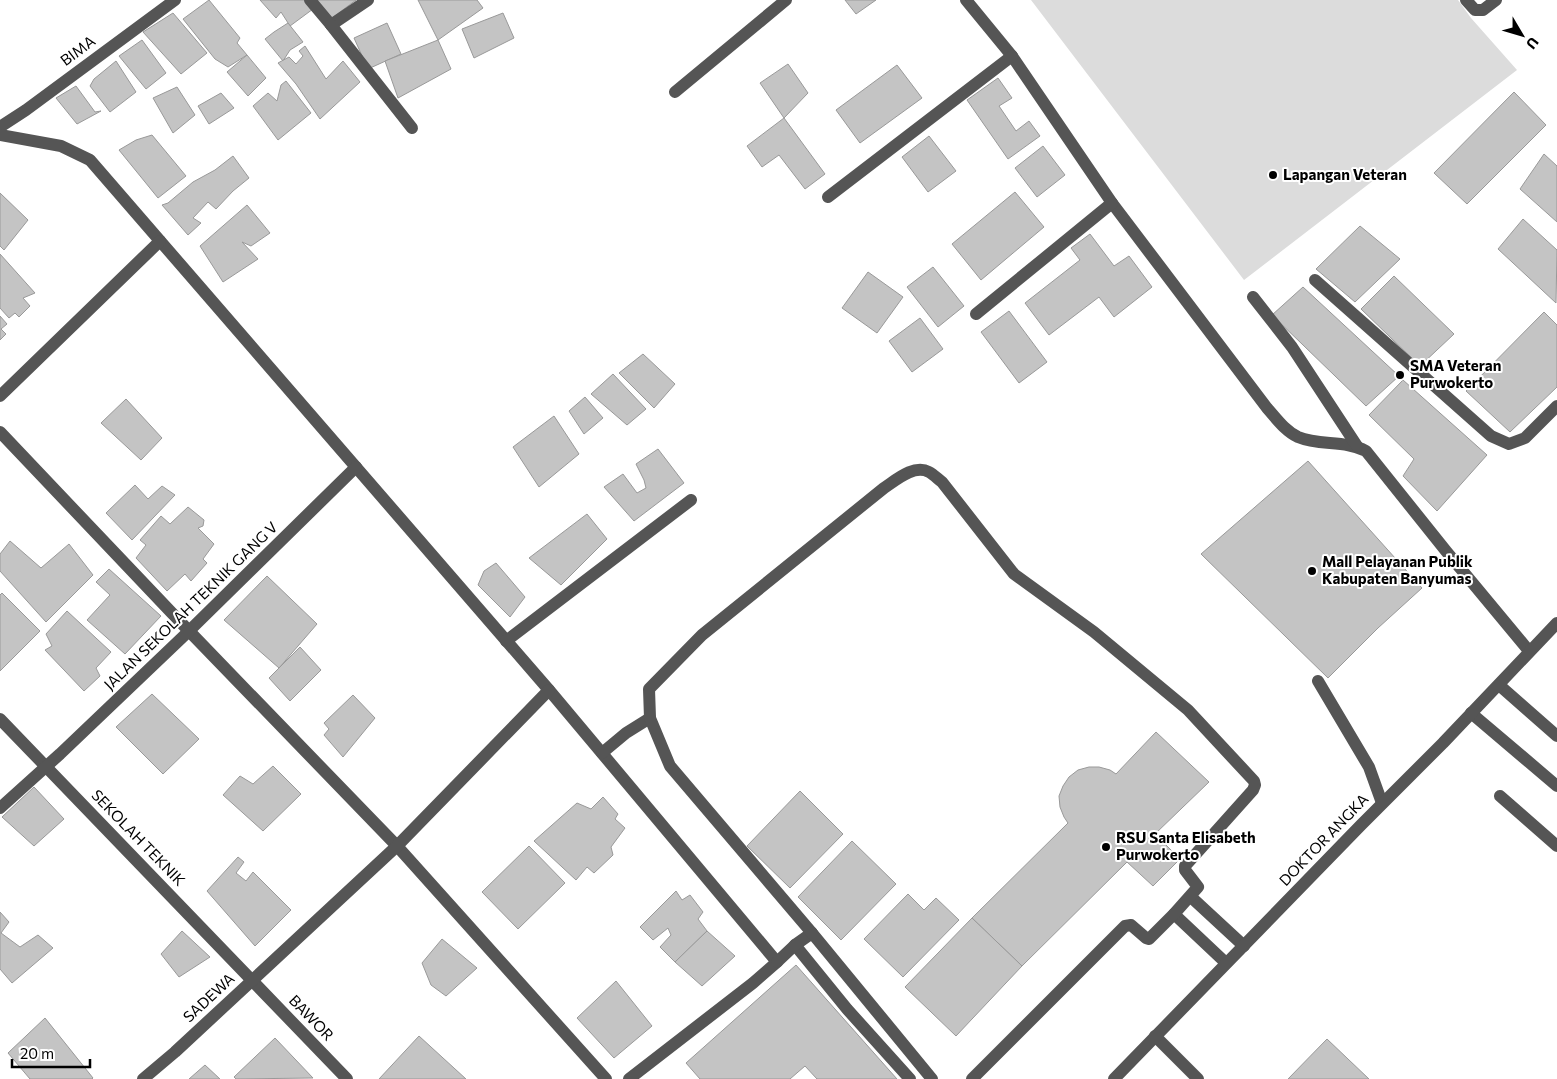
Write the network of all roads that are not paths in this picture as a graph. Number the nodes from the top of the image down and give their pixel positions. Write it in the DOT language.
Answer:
graph roads {
  1 [pos="175,0"];
  2 [pos="310,0"];
  3 [pos="368,0"];
  4 [pos="786,0"];
  5 [pos="966,0"];
  6 [pos="1466,0"];
  7 [pos="1496,0"];
  8 [pos="331,25"];
  9 [pos="1012,56"];
  10 [pos="675,92"];
  11 [pos="0,127"];
  12 [pos="412,128"];
  13 [pos="0,134"];
  14 [pos="828,197"];
  15 [pos="1112,204"];
  16 [pos="160,241"];
  17 [pos="1315,280"];
  18 [pos="1253,297"];
  19 [pos="976,314"];
  20 [pos="0,396"];
  21 [pos="1557,406"];
  22 [pos="0,432"];
  23 [pos="1357,446"];
  24 [pos="356,467"];
  25 [pos="691,500"];
  26 [pos="1557,623"];
  27 [pos="189,631"];
  28 [pos="506,641"];
  29 [pos="1529,651"];
  30 [pos="1318,681"];
  31 [pos="1499,685"];
  32 [pos="549,690"];
  33 [pos="1471,713"];
  34 [pos="650,718"];
  35 [pos="0,719"];
  36 [pos="1557,736"];
  37 [pos="602,752"];
  38 [pos="46,766"];
  39 [pos="1557,786"];
  40 [pos="1500,796"];
  41 [pos="1382,803"];
  42 [pos="0,808"];
  43 [pos="397,846"];
  44 [pos="1557,846"];
  45 [pos="1190,896"];
  46 [pos="1174,914"];
  47 [pos="812,933"];
  48 [pos="795,945"];
  49 [pos="1244,946"];
  50 [pos="777,962"];
  51 [pos="1226,963"];
  52 [pos="252,980"];
  53 [pos="1155,1036"];
  54 [pos="143,1079"];
  55 [pos="347,1079"];
  56 [pos="606,1079"];
  57 [pos="630,1079"];
  58 [pos="910,1079"];
  59 [pos="932,1079"];
  60 [pos="972,1079"];
  61 [pos="1114,1079"];
  62 [pos="1198,1079"];
  1 -- 11 [label="street, BIMA"];
  2 -- 8 [label="street"];
  3 -- 8 [label="street"];
  4 -- 10 [label="street"];
  5 -- 9 [label="street"];
  6 -- 7 [label="street"];
  8 -- 12 [label="street"];
  9 -- 14 [label="street"];
  9 -- 15 [label="street"];
  13 -- 16 [label="street"];
  15 -- 19 [label="street"];
  15 -- 23 [label="street"];
  16 -- 20 [label="street"];
  16 -- 24 [label="street"];
  17 -- 21 [label="street"];
  18 -- 23 [label="street"];
  22 -- 27 [label="street"];
  23 -- 29 [label="street"];
  24 -- 27 [label="street, JALAN SEKOLAH TEKNIK GANG V"];
  24 -- 28 [label="street"];
  25 -- 28 [label="street"];
  26 -- 29 [label="street, DOKTOR ANGKA"];
  27 -- 38 [label="street, JALAN SEKOLAH TEKNIK GANG V"];
  27 -- 43 [label="street"];
  28 -- 32 [label="street"];
  29 -- 31 [label="street, DOKTOR ANGKA"];
  30 -- 41 [label="street"];
  31 -- 33 [label="street, DOKTOR ANGKA"];
  31 -- 36 [label="street"];
  32 -- 37 [label="street"];
  32 -- 43 [label="street, SADEWA"];
  33 -- 39 [label="street"];
  33 -- 41 [label="street, DOKTOR ANGKA"];
  34 -- 37 [label="street"];
  34 -- 45 [label="street"];
  34 -- 47 [label="street"];
  35 -- 38 [label="street, SEKOLAH TEKNIK"];
  37 -- 50 [label="street"];
  38 -- 42 [label="street, JALAN SEKOLAH TEKNIK GANG V"];
  38 -- 52 [label="street, SEKOLAH TEKNIK"];
  40 -- 44 [label="street"];
  41 -- 49 [label="street, DOKTOR ANGKA"];
  43 -- 52 [label="street, SADEWA"];
  43 -- 56 [label="street"];
  45 -- 46 [label="street"];
  45 -- 49 [label="street"];
  46 -- 51 [label="street"];
  46 -- 60 [label="street"];
  47 -- 48 [label="street"];
  47 -- 59 [label="street"];
  48 -- 50 [label="street"];
  48 -- 58 [label="street"];
  49 -- 51 [label="street, DOKTOR ANGKA"];
  50 -- 57 [label="street"];
  51 -- 53 [label="street, DOKTOR ANGKA"];
  52 -- 54 [label="street, SADEWA"];
  52 -- 55 [label="street, BAWOR"];
  53 -- 61 [label="street, DOKTOR ANGKA"];
  53 -- 62 [label="street"];
}
